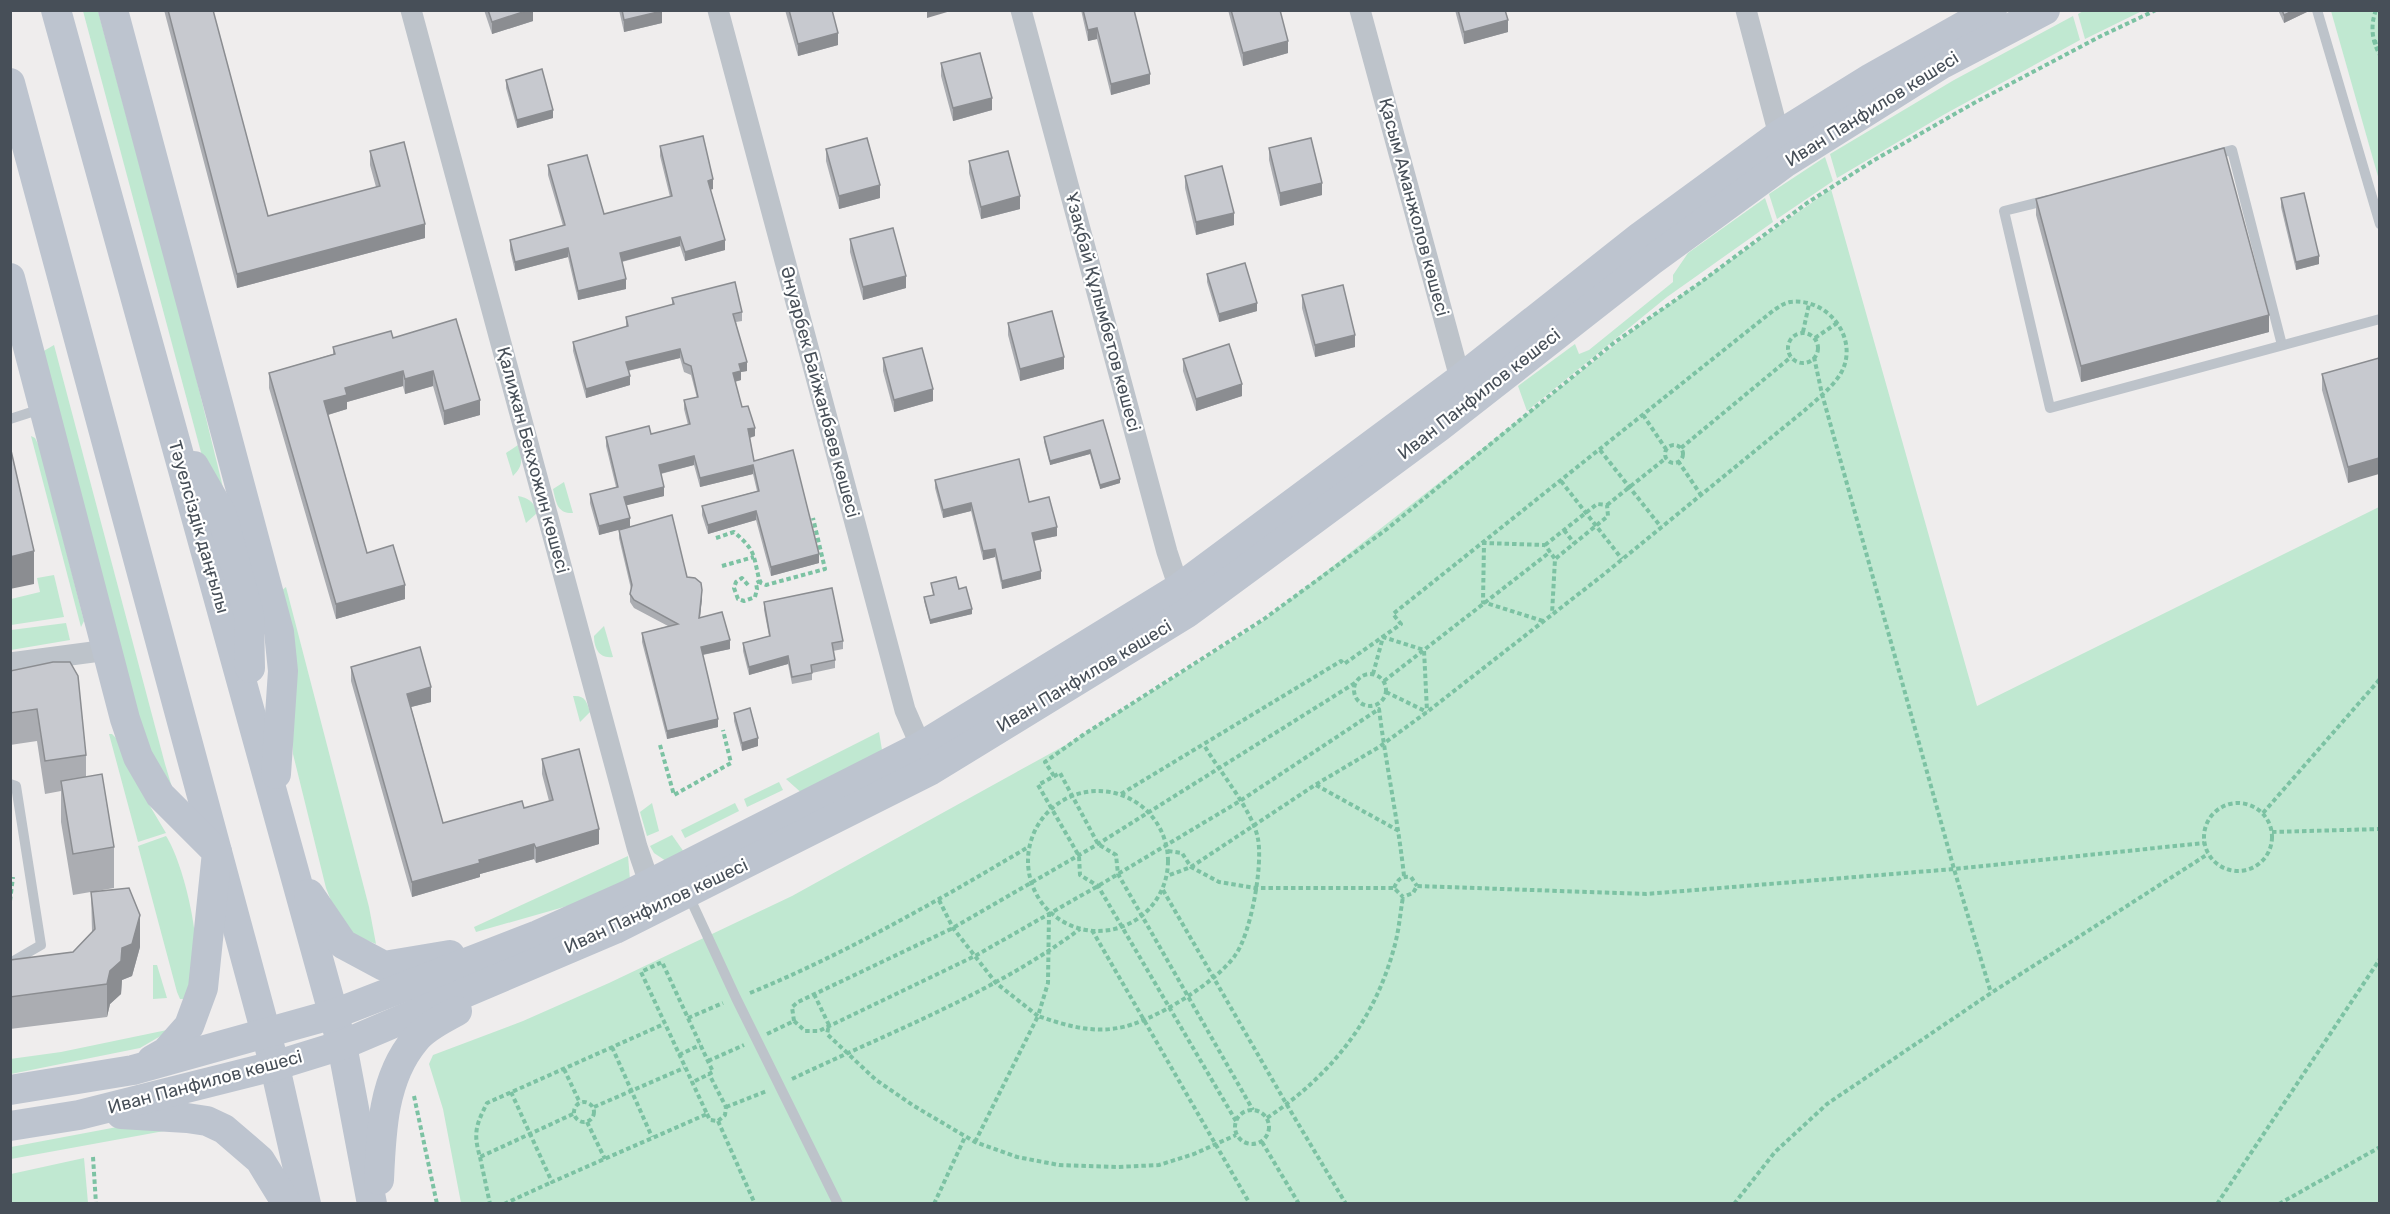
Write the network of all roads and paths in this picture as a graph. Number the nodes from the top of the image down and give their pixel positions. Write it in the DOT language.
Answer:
graph roads {
  1 [pos="56,10"];
  2 [pos="113,10"];
  3 [pos="411,10"];
  4 [pos="718,10"];
  5 [pos="1022,10"];
  6 [pos="1360,10"];
  7 [pos="1746,10"];
  8 [pos="1992,10"];
  9 [pos="2045,10"];
  10 [pos="2156,10"];
  11 [pos="2317,10"];
  12 [pos="2376,10"];
  13 [pos="2379,41"];
  14 [pos="2373,43"];
  15 [pos="2379,56"];
  16 [pos="10,83"];
  17 [pos="1779,135"];
  18 [pos="2198,159"];
  19 [pos="2061,196"];
  20 [pos="2379,224"];
  21 [pos="10,278"];
  22 [pos="1809,304"];
  23 [pos="2379,319"];
  24 [pos="1837,323"];
  25 [pos="1803,332"];
  26 [pos="1815,339"];
  27 [pos="2282,345"];
  28 [pos="1791,357"];
  29 [pos="1815,357"];
  30 [pos="1465,392"];
  31 [pos="1822,394"];
  32 [pos="45,408"];
  33 [pos="1643,415"];
  34 [pos="10,419"];
  35 [pos="1681,448"];
  36 [pos="1666,449"];
  37 [pos="1600,450"];
  38 [pos="1666,458"];
  39 [pos="1678,461"];
  40 [pos="1561,481"];
  41 [pos="1630,488"];
  42 [pos="1701,495"];
  43 [pos="1607,505"];
  44 [pos="1585,513"];
  45 [pos="813,518"];
  46 [pos="1596,526"];
  47 [pos="1661,527"];
  48 [pos="1564,530"];
  49 [pos="716,538"];
  50 [pos="1484,543"];
  51 [pos="1574,543"];
  52 [pos="1545,545"];
  53 [pos="1550,552"];
  54 [pos="754,557"];
  55 [pos="1555,559"];
  56 [pos="1622,559"];
  57 [pos="722,566"];
  58 [pos="760,581"];
  59 [pos="748,585"];
  60 [pos="1183,601"];
  61 [pos="1483,602"];
  62 [pos="1552,614"];
  63 [pos="1543,621"];
  64 [pos="1383,637"];
  65 [pos="108,650"];
  66 [pos="1424,650"];
  67 [pos="10,663"];
  68 [pos="1373,674"];
  69 [pos="2379,679"];
  70 [pos="1384,681"];
  71 [pos="1355,684"];
  72 [pos="1386,692"];
  73 [pos="1379,706"];
  74 [pos="1426,712"];
  75 [pos="723,730"];
  76 [pos="660,744"];
  77 [pos="1383,744"];
  78 [pos="1204,745"];
  79 [pos="926,758"];
  80 [pos="1219,771"];
  81 [pos="1054,776"];
  82 [pos="10,784"];
  83 [pos="1315,785"];
  84 [pos="1121,794"];
  85 [pos="1072,796"];
  86 [pos="274,798"];
  87 [pos="1240,801"];
  88 [pos="1052,809"];
  89 [pos="1150,813"];
  90 [pos="2263,813"];
  91 [pos="1254,826"];
  92 [pos="2379,829"];
  93 [pos="1400,831"];
  94 [pos="2272,832"];
  95 [pos="2204,843"];
  96 [pos="1098,844"];
  97 [pos="1030,845"];
  98 [pos="1167,845"];
  99 [pos="1168,851"];
  100 [pos="217,852"];
  101 [pos="2208,854"];
  102 [pos="1079,856"];
  103 [pos="290,858"];
  104 [pos="1191,867"];
  105 [pos="1954,869"];
  106 [pos="13,872"];
  107 [pos="1119,874"];
  108 [pos="1167,876"];
  109 [pos="1404,876"];
  110 [pos="1032,882"];
  111 [pos="1098,886"];
  112 [pos="1417,886"];
  113 [pos="1255,888"];
  114 [pos="1394,888"];
  115 [pos="1163,889"];
  116 [pos="688,894"];
  117 [pos="654,896"];
  118 [pos="1403,897"];
  119 [pos="939,900"];
  120 [pos="10,901"];
  121 [pos="1049,913"];
  122 [pos="1142,915"];
  123 [pos="1122,927"];
  124 [pos="953,928"];
  125 [pos="1081,929"];
  126 [pos="1092,930"];
  127 [pos="538,935"];
  128 [pos="1049,952"];
  129 [pos="975,956"];
  130 [pos="2379,959"];
  131 [pos="10,963"];
  132 [pos="520,969"];
  133 [pos="797,974"];
  134 [pos="1213,979"];
  135 [pos="996,983"];
  136 [pos="1991,993"];
  137 [pos="814,994"];
  138 [pos="1188,995"];
  139 [pos="1169,1007"];
  140 [pos="334,1014"];
  141 [pos="1038,1016"];
  142 [pos="1142,1020"];
  143 [pos="794,1021"];
  144 [pos="664,1024"];
  145 [pos="829,1025"];
  146 [pos="819,1030"];
  147 [pos="265,1034"];
  148 [pos="342,1045"];
  149 [pos="700,1045"];
  150 [pos="612,1047"];
  151 [pos="848,1052"];
  152 [pos="679,1055"];
  153 [pos="832,1061"];
  154 [pos="274,1066"];
  155 [pos="684,1068"];
  156 [pos="564,1069"];
  157 [pos="133,1070"];
  158 [pos="709,1074"];
  159 [pos="691,1083"];
  160 [pos="10,1090"];
  161 [pos="511,1092"];
  162 [pos="632,1092"];
  163 [pos="414,1095"];
  164 [pos="580,1103"];
  165 [pos="1287,1105"];
  166 [pos="594,1107"];
  167 [pos="1253,1110"];
  168 [pos="573,1114"];
  169 [pos="707,1114"];
  170 [pos="79,1115"];
  171 [pos="1267,1118"];
  172 [pos="718,1121"];
  173 [pos="1236,1121"];
  174 [pos="587,1122"];
  175 [pos="10,1126"];
  176 [pos="530,1134"];
  177 [pos="1236,1135"];
  178 [pos="652,1137"];
  179 [pos="965,1137"];
  180 [pos="975,1142"];
  181 [pos="1262,1142"];
  182 [pos="1214,1145"];
  183 [pos="2379,1148"];
  184 [pos="93,1157"];
  185 [pos="480,1157"];
  186 [pos="604,1158"];
  187 [pos="552,1182"];
  188 [pos="96,1203"];
  189 [pos="287,1203"];
  190 [pos="306,1203"];
  191 [pos="372,1203"];
  192 [pos="377,1203"];
  193 [pos="437,1203"];
  194 [pos="490,1203"];
  195 [pos="504,1203"];
  196 [pos="755,1203"];
  197 [pos="838,1203"];
  198 [pos="934,1203"];
  199 [pos="1250,1203"];
  200 [pos="1299,1203"];
  201 [pos="1346,1203"];
  202 [pos="1734,1203"];
  203 [pos="2217,1203"];
  204 [pos="2279,1203"];
  1 -- 86 [label="main road, Тәуелсіздік даңғылы"];
  2 -- 86 [label="main road"];
  3 -- 117 [label="street, Қалижан Бекхожин көшесі"];
  4 -- 79 [label="street, Әнуарбек Байжанбаев көшесі"];
  5 -- 60 [label="street, Ұзақбай Құлымбетов көшесі"];
  6 -- 30 [label="street, Қасым Аманжолов көшесі"];
  7 -- 17 [label="street"];
  8 -- 17 [label="main road, Иван Панфилов көшесі"];
  9 -- 30 [label="main road, Иван Панфилов көшесі"];
  10 -- 81 [label="path"];
  11 -- 20 [label="lane"];
  12 -- 14 [label="path"];
  13 -- 14 [label="path"];
  14 -- 15 [label="path"];
  16 -- 100 [label="main road"];
  17 -- 30 [label="main road, Иван Панфилов көшесі"];
  18 -- 27 [label="lane"];
  19 -- 27 [label="lane"];
  21 -- 32 [label="main road"];
  22 -- 24 [label="path"];
  22 -- 25 [label="path"];
  22 -- 33 [label="path"];
  23 -- 27 [label="lane"];
  24 -- 26 [label="path"];
  24 -- 31 [label="path"];
  25 -- 26 [label="path"];
  25 -- 28 [label="path"];
  26 -- 29 [label="path"];
  28 -- 29 [label="path"];
  28 -- 35 [label="path"];
  29 -- 31 [label="path"];
  30 -- 60 [label="main road, Иван Панфилов көшесі"];
  31 -- 42 [label="path"];
  31 -- 105 [label="path"];
  32 -- 34 [label="lane"];
  32 -- 65 [label="main road"];
  33 -- 36 [label="path"];
  33 -- 37 [label="path"];
  35 -- 36 [label="path"];
  35 -- 39 [label="path"];
  36 -- 38 [label="path"];
  37 -- 40 [label="path"];
  37 -- 41 [label="path"];
  38 -- 39 [label="path"];
  38 -- 41 [label="path"];
  39 -- 42 [label="path"];
  40 -- 44 [label="path"];
  40 -- 50 [label="path"];
  41 -- 43 [label="path"];
  41 -- 47 [label="path"];
  42 -- 47 [label="path"];
  43 -- 44 [label="path"];
  43 -- 46 [label="path"];
  44 -- 46 [label="path"];
  44 -- 48 [label="path"];
  45 -- 58 [label="path"];
  46 -- 51 [label="path"];
  46 -- 56 [label="path"];
  47 -- 56 [label="path"];
  48 -- 51 [label="path"];
  48 -- 52 [label="path"];
  49 -- 54 [label="path"];
  50 -- 52 [label="path"];
  50 -- 61 [label="path"];
  50 -- 64 [label="path"];
  51 -- 55 [label="path"];
  52 -- 53 [label="path"];
  53 -- 55 [label="path"];
  53 -- 61 [label="path"];
  54 -- 57 [label="path"];
  54 -- 58 [label="path"];
  55 -- 62 [label="path"];
  56 -- 62 [label="path"];
  58 -- 59 [label="path"];
  60 -- 79 [label="main road, Иван Панфилов көшесі"];
  61 -- 63 [label="path"];
  61 -- 66 [label="path"];
  62 -- 63 [label="path"];
  63 -- 74 [label="path"];
  64 -- 66 [label="path"];
  64 -- 68 [label="path"];
  64 -- 78 [label="path"];
  65 -- 67 [label="street"];
  65 -- 100 [label="main road"];
  66 -- 70 [label="path"];
  66 -- 74 [label="path"];
  68 -- 70 [label="path"];
  68 -- 71 [label="path"];
  69 -- 90 [label="path"];
  70 -- 72 [label="path"];
  71 -- 73 [label="path"];
  71 -- 80 [label="path"];
  72 -- 73 [label="path"];
  72 -- 74 [label="path"];
  73 -- 77 [label="path"];
  73 -- 87 [label="path"];
  74 -- 77 [label="path"];
  75 -- 76 [label="path"];
  77 -- 83 [label="path"];
  77 -- 93 [label="path"];
  78 -- 80 [label="path"];
  78 -- 84 [label="path"];
  79 -- 116 [label="main road, Иван Панфилов көшесі"];
  79 -- 117 [label="main road, Иван Панфилов көшесі"];
  80 -- 87 [label="path"];
  80 -- 89 [label="path"];
  81 -- 85 [label="path"];
  81 -- 88 [label="path"];
  82 -- 131 [label="lane"];
  83 -- 91 [label="path"];
  83 -- 93 [label="path"];
  84 -- 85 [label="path"];
  84 -- 89 [label="path"];
  85 -- 88 [label="path"];
  85 -- 96 [label="path"];
  86 -- 103 [label="main road, Тәуелсіздік даңғылы"];
  87 -- 91 [label="path"];
  87 -- 98 [label="path"];
  88 -- 97 [label="path"];
  88 -- 102 [label="path"];
  89 -- 96 [label="path"];
  89 -- 98 [label="path"];
  90 -- 94 [label="path"];
  90 -- 95 [label="path"];
  91 -- 104 [label="path"];
  91 -- 113 [label="path"];
  92 -- 94 [label="path"];
  93 -- 109 [label="path"];
  94 -- 101 [label="path"];
  95 -- 101 [label="path"];
  95 -- 105 [label="path"];
  96 -- 102 [label="path"];
  96 -- 107 [label="path"];
  97 -- 110 [label="path"];
  97 -- 119 [label="path"];
  98 -- 99 [label="path"];
  98 -- 107 [label="path"];
  99 -- 104 [label="path"];
  99 -- 108 [label="path"];
  100 -- 147 [label="main road"];
  100 -- 157 [label="main road"];
  101 -- 136 [label="path"];
  102 -- 110 [label="path"];
  102 -- 111 [label="path"];
  103 -- 127 [label="main road"];
  103 -- 140 [label="main road, Тәуелсіздік даңғылы"];
  104 -- 108 [label="path"];
  104 -- 113 [label="path"];
  105 -- 112 [label="path"];
  105 -- 136 [label="path"];
  106 -- 120 [label="path"];
  107 -- 111 [label="path"];
  107 -- 122 [label="path"];
  108 -- 115 [label="path"];
  109 -- 112 [label="path"];
  109 -- 114 [label="path"];
  110 -- 121 [label="path"];
  110 -- 124 [label="path"];
  111 -- 121 [label="path"];
  111 -- 123 [label="path"];
  112 -- 118 [label="path"];
  113 -- 114 [label="path"];
  113 -- 134 [label="path"];
  114 -- 118 [label="path"];
  115 -- 122 [label="path"];
  115 -- 134 [label="path"];
  116 -- 117 [label="main road, Иван Панфилов көшесі"];
  116 -- 197 [label="lane"];
  117 -- 127 [label="main road, Иван Панфилов көшесі"];
  117 -- 132 [label="main road, Иван Панфилов көшесі"];
  118 -- 165 [label="path"];
  119 -- 124 [label="path"];
  119 -- 133 [label="path"];
  121 -- 125 [label="path"];
  121 -- 128 [label="path"];
  121 -- 129 [label="path"];
  122 -- 123 [label="path"];
  122 -- 138 [label="path"];
  123 -- 126 [label="path"];
  123 -- 139 [label="path"];
  124 -- 129 [label="path"];
  124 -- 137 [label="path"];
  125 -- 126 [label="path"];
  125 -- 128 [label="path"];
  126 -- 142 [label="path"];
  127 -- 140 [label="main road, Иван Панфилов көшесі"];
  128 -- 135 [label="path"];
  128 -- 141 [label="path"];
  129 -- 135 [label="path"];
  129 -- 145 [label="path"];
  130 -- 203 [label="path"];
  132 -- 148 [label="main road, Иван Панфилов көшесі"];
  132 -- 192 [label="main road"];
  134 -- 138 [label="path"];
  134 -- 165 [label="path"];
  135 -- 141 [label="path"];
  135 -- 151 [label="path"];
  136 -- 202 [label="path"];
  137 -- 143 [label="path"];
  137 -- 145 [label="path"];
  138 -- 139 [label="path"];
  138 -- 167 [label="path"];
  139 -- 142 [label="path"];
  139 -- 173 [label="path"];
  140 -- 147 [label="main road, Иван Панфилов көшесі"];
  140 -- 148 [label="main road, Тәуелсіздік даңғылы"];
  141 -- 142 [label="path"];
  141 -- 180 [label="path"];
  142 -- 182 [label="path"];
  144 -- 149 [label="path"];
  144 -- 150 [label="path"];
  144 -- 152 [label="path"];
  145 -- 146 [label="path"];
  145 -- 151 [label="path"];
  147 -- 154 [label="main road"];
  147 -- 157 [label="main road, Иван Панфилов көшесі"];
  148 -- 154 [label="main road, Иван Панфилов көшесі"];
  148 -- 191 [label="main road, Тәуелсіздік даңғылы"];
  149 -- 152 [label="path"];
  149 -- 158 [label="path"];
  150 -- 156 [label="path"];
  150 -- 162 [label="path"];
  151 -- 153 [label="path"];
  151 -- 179 [label="path"];
  152 -- 155 [label="path"];
  154 -- 170 [label="main road, Иван Панфилов көшесі"];
  154 -- 190 [label="main road"];
  155 -- 159 [label="path"];
  155 -- 162 [label="path"];
  156 -- 161 [label="path"];
  156 -- 164 [label="path"];
  157 -- 160 [label="main road, Иван Панфилов көшесі"];
  158 -- 159 [label="path"];
  158 -- 172 [label="path"];
  159 -- 169 [label="path"];
  161 -- 176 [label="path"];
  161 -- 185 [label="path"];
  162 -- 166 [label="path"];
  162 -- 178 [label="path"];
  163 -- 193 [label="path"];
  164 -- 166 [label="path"];
  164 -- 168 [label="path"];
  165 -- 171 [label="path"];
  165 -- 201 [label="path"];
  166 -- 174 [label="path"];
  167 -- 171 [label="path"];
  167 -- 173 [label="path"];
  168 -- 174 [label="path"];
  168 -- 176 [label="path"];
  169 -- 172 [label="path"];
  169 -- 178 [label="path"];
  170 -- 175 [label="main road, Иван Панфилов көшесі"];
  170 -- 189 [label="main road"];
  171 -- 181 [label="path"];
  172 -- 196 [label="path"];
  173 -- 177 [label="path"];
  174 -- 186 [label="path"];
  176 -- 185 [label="path"];
  176 -- 187 [label="path"];
  177 -- 181 [label="path"];
  177 -- 182 [label="path"];
  178 -- 186 [label="path"];
  179 -- 180 [label="path"];
  179 -- 198 [label="path"];
  180 -- 182 [label="path"];
  181 -- 200 [label="path"];
  182 -- 199 [label="path"];
  183 -- 204 [label="path"];
  184 -- 188 [label="path"];
  185 -- 194 [label="path"];
  186 -- 187 [label="path"];
  187 -- 195 [label="path"];
}
